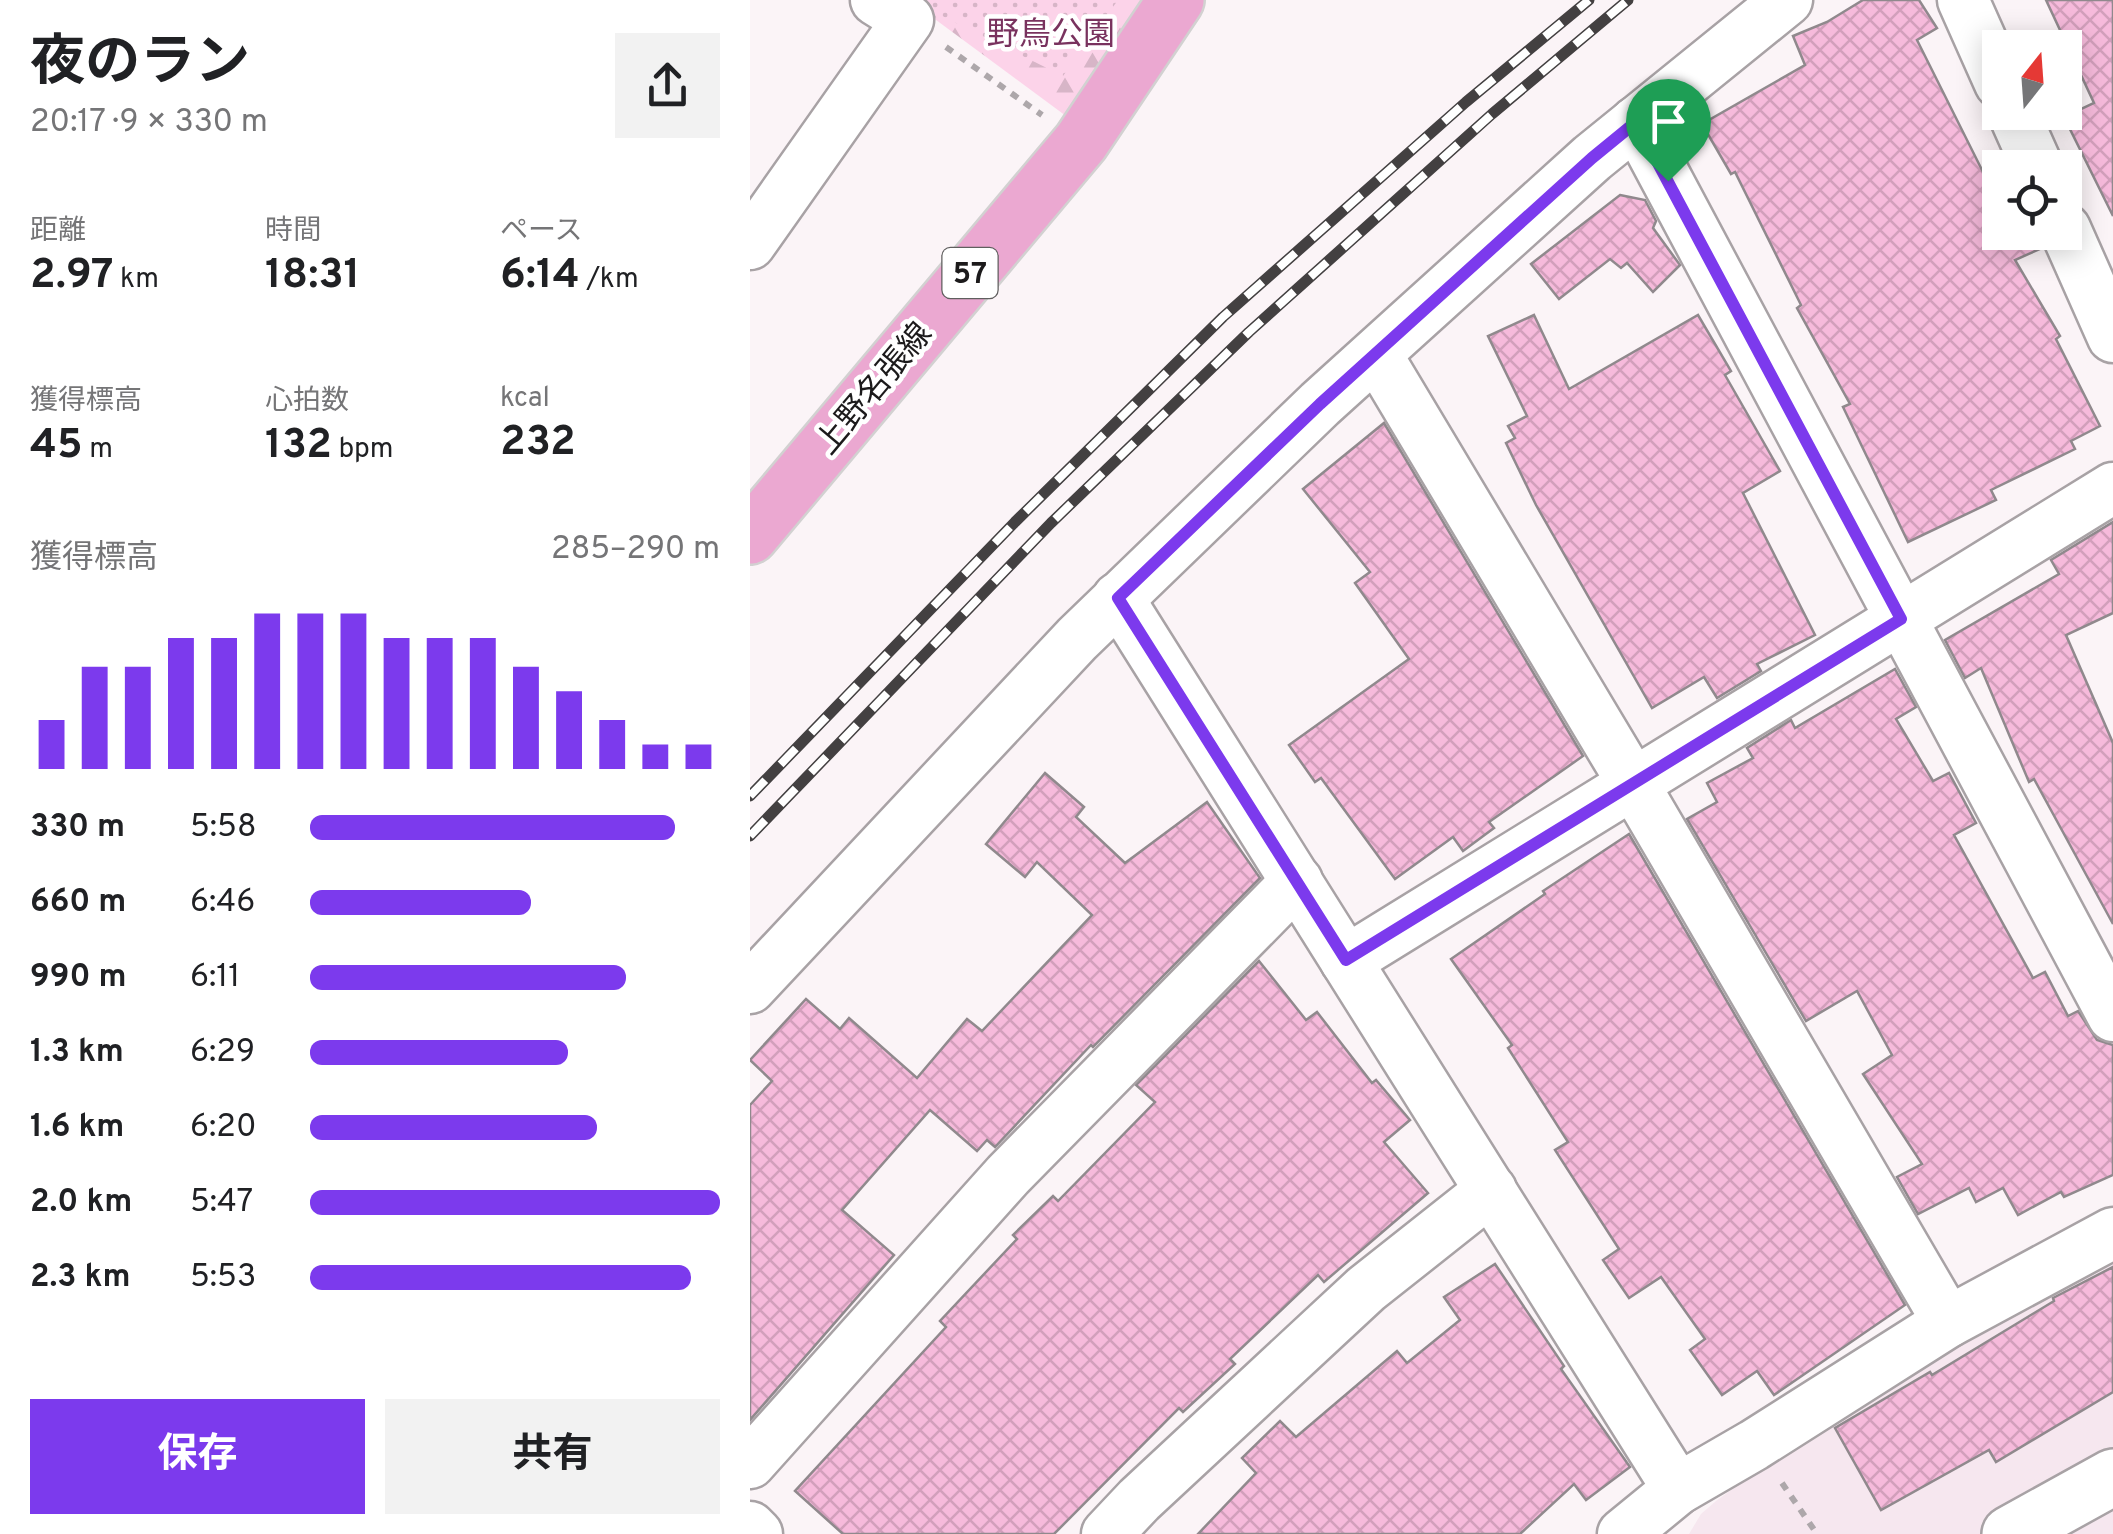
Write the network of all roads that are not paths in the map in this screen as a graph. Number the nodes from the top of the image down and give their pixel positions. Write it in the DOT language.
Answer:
graph roads {
  1 [pos="1176,0"];
  2 [pos="1786,0"];
  3 [pos="1963,0"];
  4 [pos="892,10"];
  5 [pos="1982,43"];
  6 [pos="1636,122"];
  7 [pos="750,244"];
  8 [pos="2074,250"];
  9 [pos="2113,336"];
  10 [pos="1376,354"];
  11 [pos="2113,488"];
  12 [pos="750,536"];
  13 [pos="1118,598"];
  14 [pos="1901,619"];
  15 [pos="1634,785"];
  16 [pos="1297,882"];
  17 [pos="1346,960"];
  18 [pos="750,988"];
  19 [pos="2113,1016"];
  20 [pos="1491,1190"];
  21 [pos="2113,1233"];
  22 [pos="1948,1322"];
  23 [pos="750,1464"];
  24 [pos="2113,1477"];
  25 [pos="1669,1512"];
  26 [pos="750,1527"];
  27 [pos="757,1534"];
  28 [pos="1107,1534"];
  29 [pos="1623,1534"];
  30 [pos="2010,1534"];
  1 -- 12 [label="main road, 上野名張線 / 57"];
  2 -- 6 [label="street"];
  3 -- 5 [label="street"];
  4 -- 7 [label="street"];
  6 -- 10 [label="street"];
  6 -- 14 [label="street"];
  8 -- 9 [label="street"];
  10 -- 13 [label="street"];
  10 -- 15 [label="street"];
  11 -- 14 [label="street"];
  13 -- 16 [label="street"];
  13 -- 18 [label="street"];
  14 -- 15 [label="street"];
  14 -- 19 [label="street"];
  15 -- 17 [label="street"];
  15 -- 22 [label="street"];
  16 -- 17 [label="street"];
  16 -- 23 [label="street"];
  17 -- 20 [label="street"];
  20 -- 25 [label="street"];
  20 -- 28 [label="street"];
  21 -- 22 [label="street"];
  22 -- 25 [label="street"];
  24 -- 30 [label="street"];
  25 -- 29 [label="street"];
  26 -- 27 [label="street"];
}
